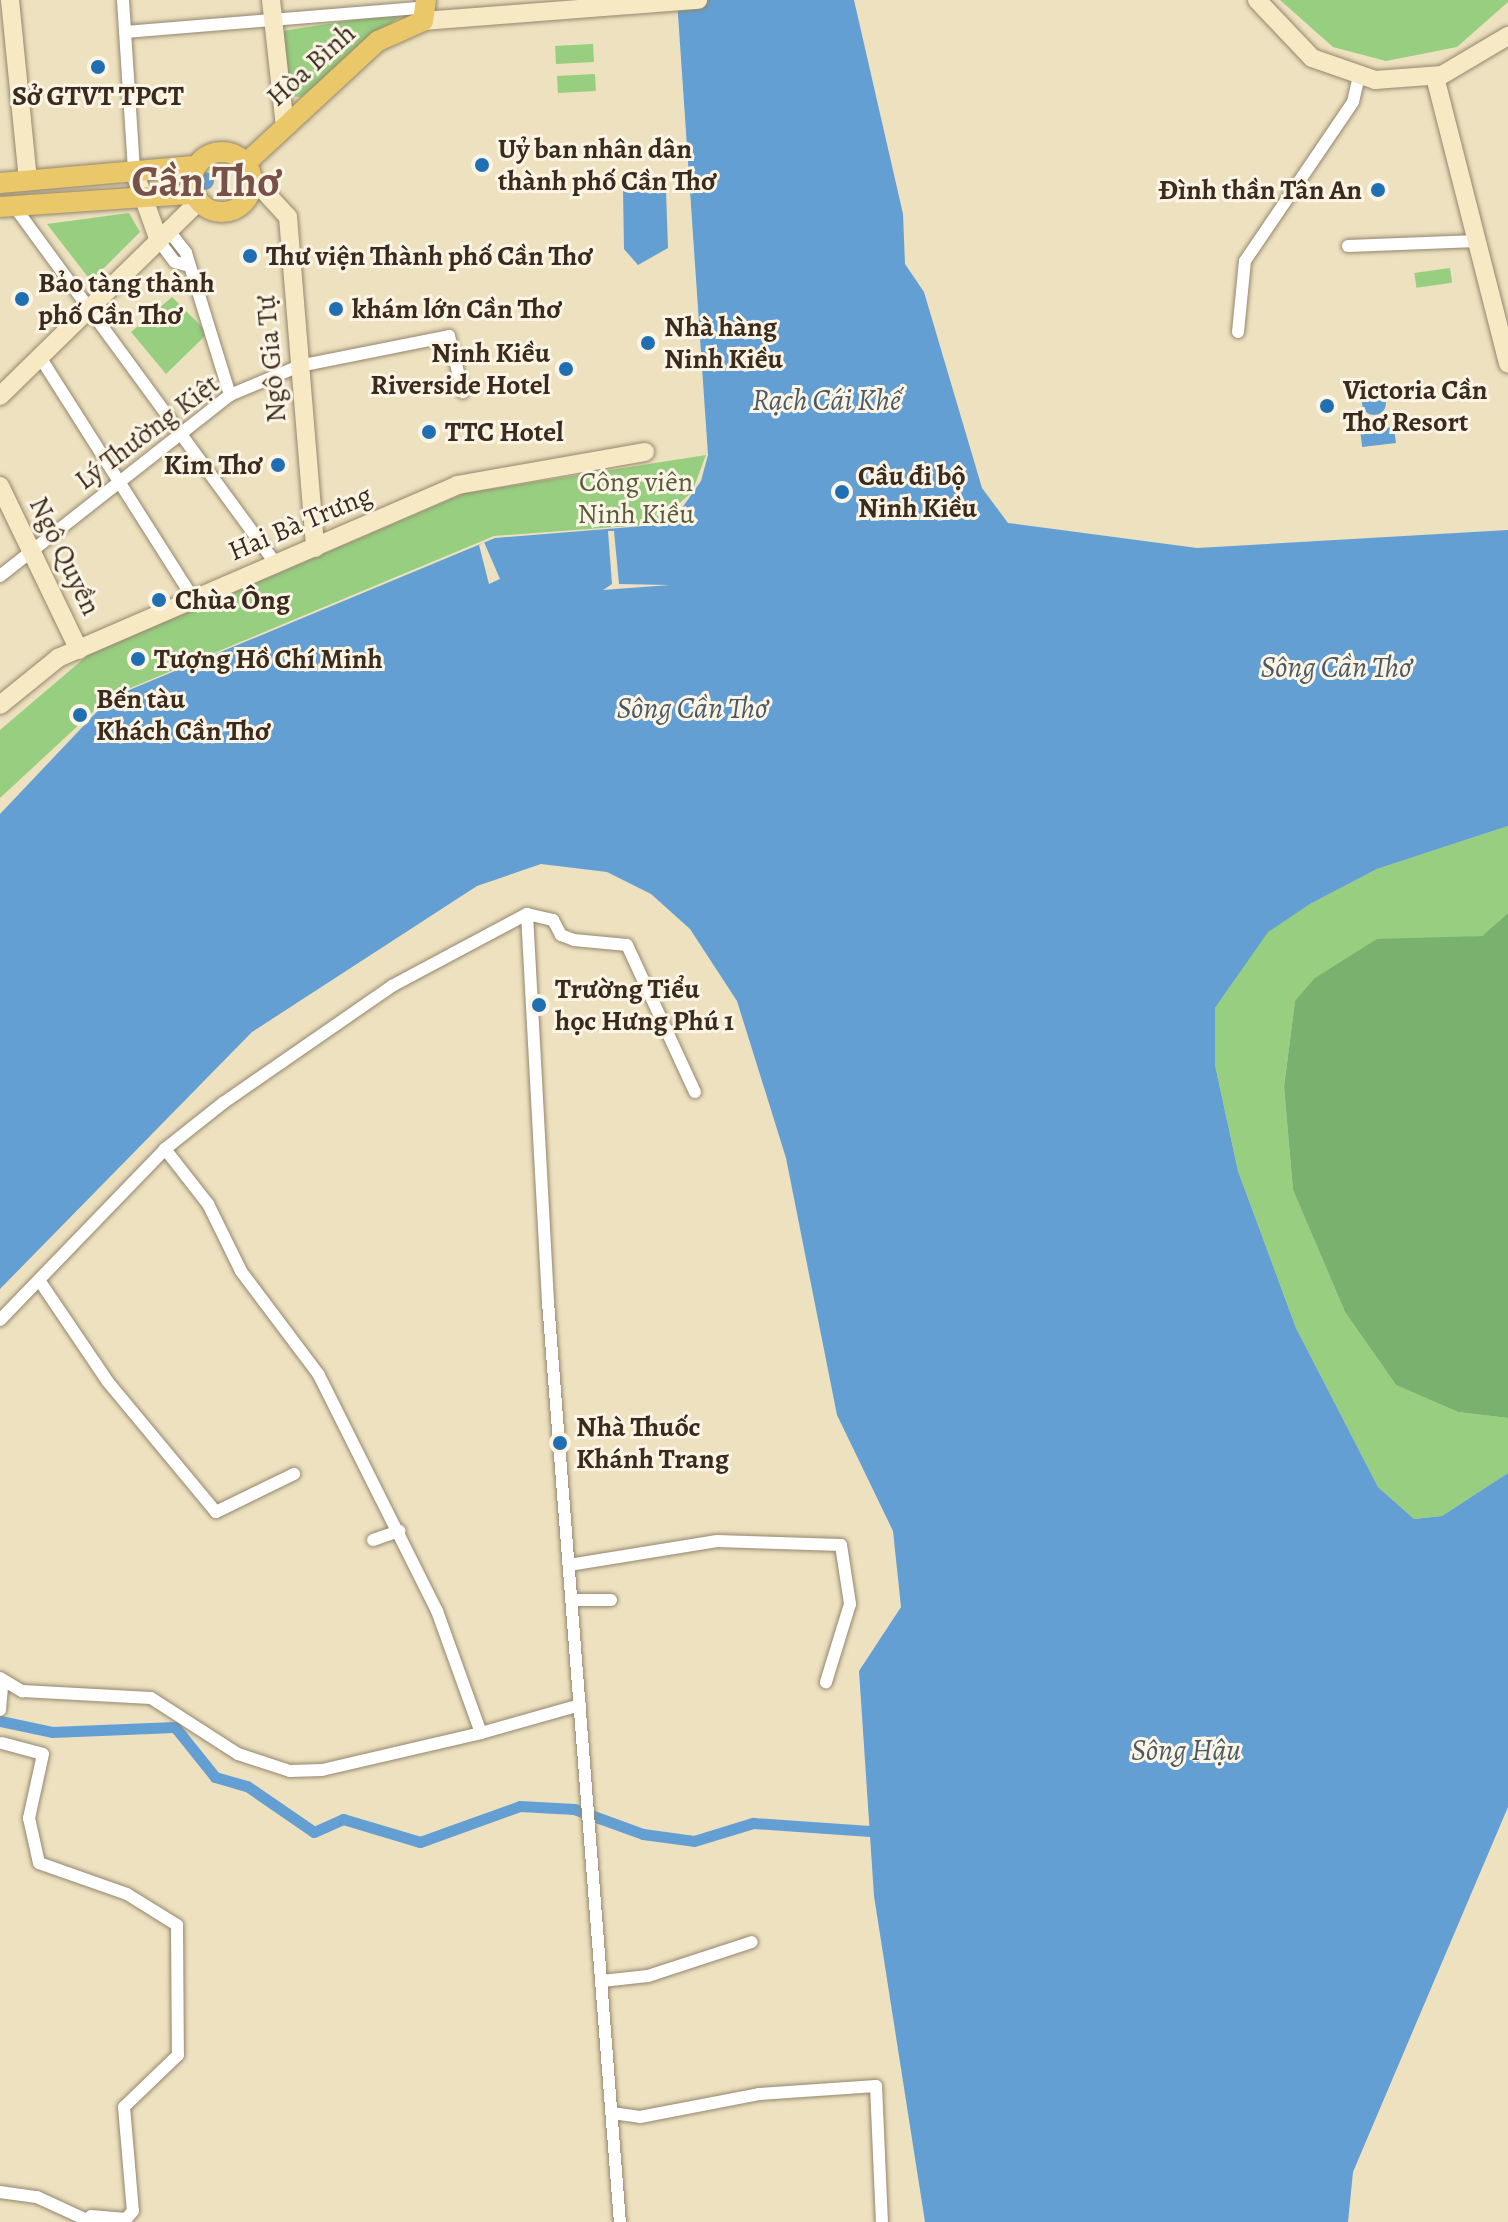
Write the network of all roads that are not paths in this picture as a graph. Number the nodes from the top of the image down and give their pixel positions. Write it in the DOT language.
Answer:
graph roads {
  1 [pos="10,0"];
  2 [pos="123,0"];
  3 [pos="271,0"];
  4 [pos="698,0"];
  5 [pos="1257,0"];
  6 [pos="425,9"];
  7 [pos="271,22"];
  8 [pos="125,32"];
  9 [pos="1508,36"];
  10 [pos="1359,77"];
  11 [pos="1435,77"];
  12 [pos="285,126"];
  13 [pos="196,166"];
  14 [pos="134,171"];
  15 [pos="250,172"];
  16 [pos="28,180"];
  17 [pos="0,183"];
  18 [pos="139,198"];
  19 [pos="196,198"];
  20 [pos="7,207"];
  21 [pos="164,236"];
  22 [pos="1477,241"];
  23 [pos="1348,246"];
  24 [pos="91,307"];
  25 [pos="1238,332"];
  26 [pos="40,357"];
  27 [pos="1508,364"];
  28 [pos="299,366"];
  29 [pos="463,392"];
  30 [pos="230,395"];
  31 [pos="0,396"];
  32 [pos="186,432"];
  33 [pos="645,452"];
  34 [pos="120,483"];
  35 [pos="0,486"];
  36 [pos="315,548"];
  37 [pos="31,550"];
  38 [pos="277,565"];
  39 [pos="0,576"];
  40 [pos="193,598"];
  41 [pos="79,650"];
  42 [pos="2,698"];
  43 [pos="527,914"];
  44 [pos="695,1092"];
  45 [pos="165,1149"];
  46 [pos="39,1280"];
  47 [pos="0,1320"];
  48 [pos="294,1474"];
  49 [pos="399,1531"];
  50 [pos="373,1540"];
  51 [pos="569,1565"];
  52 [pos="572,1600"];
  53 [pos="611,1600"];
  54 [pos="1,1682"];
  55 [pos="826,1682"];
  56 [pos="580,1705"];
  57 [pos="0,1710"];
  58 [pos="481,1733"];
  59 [pos="1,1739"];
  60 [pos="752,1942"];
  61 [pos="602,1981"];
  62 [pos="612,2113"];
  63 [pos="0,2192"];
  64 [pos="91,2219"];
  65 [pos="620,2222"];
  66 [pos="882,2222"];
  1 -- 16 [label="street"];
  2 -- 8 [label="street"];
  3 -- 7 [label="street"];
  4 -- 6 [label="street"];
  5 -- 10 [label="street"];
  6 -- 7 [label="street"];
  6 -- 12 [label="main road, Hòa Bình"];
  7 -- 8 [label="street"];
  7 -- 12 [label="street"];
  8 -- 14 [label="street"];
  9 -- 11 [label="street"];
  10 -- 11 [label="street"];
  10 -- 25 [label="street"];
  11 -- 22 [label="street"];
  12 -- 15 [label="main road, Hòa Bình"];
  13 -- 14 [label="main road"];
  13 -- 15 [label="main road"];
  13 -- 19 [label="main road"];
  14 -- 16 [label="main road"];
  14 -- 18 [label="street"];
  15 -- 19 [label="main road"];
  15 -- 28 [label="street, Ngô Gia Tự"];
  16 -- 17 [label="main road"];
  18 -- 19 [label="main road"];
  18 -- 20 [label="main road"];
  18 -- 21 [label="street"];
  19 -- 21 [label="street"];
  20 -- 24 [label="street"];
  21 -- 24 [label="street"];
  21 -- 30 [label="street"];
  22 -- 23 [label="street"];
  22 -- 27 [label="street"];
  24 -- 26 [label="street"];
  24 -- 32 [label="street"];
  26 -- 31 [label="street"];
  26 -- 34 [label="street"];
  28 -- 29 [label="street, Lý Thường Kiệt"];
  28 -- 30 [label="street, Lý Thường Kiệt"];
  28 -- 36 [label="street, Ngô Gia Tự"];
  30 -- 32 [label="street, Lý Thường Kiệt"];
  32 -- 34 [label="street, Lý Thường Kiệt"];
  32 -- 38 [label="street"];
  33 -- 36 [label="street, Hai Bà Trưng"];
  34 -- 37 [label="street, Lý Thường Kiệt"];
  34 -- 40 [label="street"];
  35 -- 37 [label="street, Ngô Quyền"];
  36 -- 38 [label="street, Hai Bà Trưng"];
  37 -- 39 [label="street, Lý Thường Kiệt"];
  37 -- 41 [label="street, Ngô Quyền"];
  38 -- 40 [label="street, Hai Bà Trưng"];
  40 -- 41 [label="street, Hai Bà Trưng"];
  41 -- 42 [label="street, Hai Bà Trưng"];
  43 -- 44 [label="street"];
  43 -- 45 [label="street"];
  43 -- 51 [label="street"];
  45 -- 46 [label="street"];
  45 -- 49 [label="street"];
  46 -- 47 [label="street"];
  46 -- 48 [label="street"];
  49 -- 50 [label="street"];
  49 -- 58 [label="street"];
  51 -- 52 [label="street"];
  51 -- 55 [label="street"];
  52 -- 53 [label="street"];
  52 -- 56 [label="street"];
  54 -- 57 [label="street"];
  54 -- 58 [label="street"];
  56 -- 58 [label="street"];
  56 -- 61 [label="street"];
  59 -- 64 [label="street"];
  60 -- 61 [label="street"];
  61 -- 62 [label="street"];
  62 -- 65 [label="street"];
  62 -- 66 [label="street"];
  63 -- 64 [label="street"];
}
